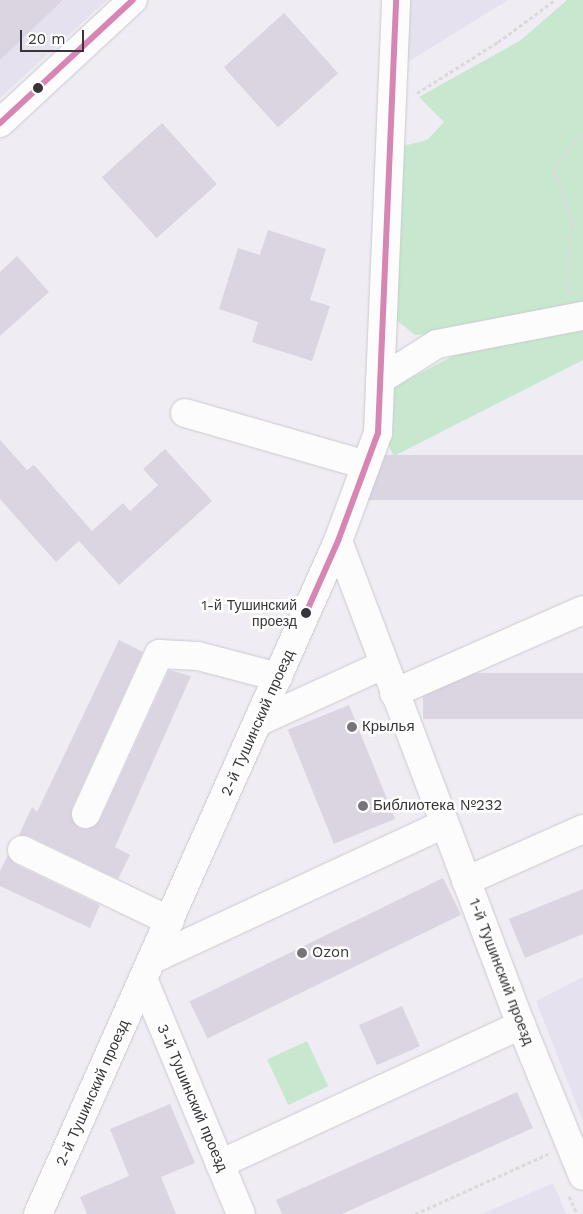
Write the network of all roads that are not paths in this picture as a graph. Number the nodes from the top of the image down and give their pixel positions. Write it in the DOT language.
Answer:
graph roads {
  1 [pos="133,0"];
  2 [pos="396,0"];
  3 [pos="0,123"];
  4 [pos="583,316"];
  5 [pos="380,380"];
  6 [pos="186,413"];
  7 [pos="366,465"];
  8 [pos="338,541"];
  9 [pos="583,610"];
  10 [pos="383,665"];
  11 [pos="278,677"];
  12 [pos="394,693"];
  13 [pos="258,722"];
  14 [pos="86,814"];
  15 [pos="444,824"];
  16 [pos="583,829"];
  17 [pos="22,850"];
  18 [pos="466,881"];
  19 [pos="170,921"];
  20 [pos="148,970"];
  21 [pos="522,1025"];
  22 [pos="220,1164"];
  23 [pos="574,1182"];
  24 [pos="38,1214"];
  25 [pos="241,1214"];
  1 -- 3 [label="street"];
  2 -- 5 [label="street, 2-й Тушинский проезд"];
  4 -- 5 [label="street"];
  5 -- 7 [label="street, 2-й Тушинский проезд"];
  6 -- 7 [label="street"];
  7 -- 8 [label="street, 2-й Тушинский проезд"];
  8 -- 10 [label="street, 1-й Тушинский проезд"];
  8 -- 11 [label="street, 2-й Тушинский проезд"];
  9 -- 12 [label="street"];
  10 -- 12 [label="street, 1-й Тушинский проезд"];
  10 -- 13 [label="street"];
  11 -- 13 [label="street, 2-й Тушинский проезд"];
  11 -- 14 [label="street"];
  12 -- 15 [label="street, 1-й Тушинский проезд"];
  13 -- 19 [label="street, 2-й Тушинский проезд"];
  15 -- 18 [label="street, 1-й Тушинский проезд"];
  15 -- 20 [label="street"];
  16 -- 18 [label="street"];
  17 -- 19 [label="street"];
  18 -- 21 [label="street, 1-й Тушинский проезд"];
  19 -- 20 [label="street, 2-й Тушинский проезд"];
  20 -- 22 [label="street, 3-й Тушинский проезд"];
  20 -- 24 [label="street, 2-й Тушинский проезд"];
  21 -- 22 [label="street"];
  21 -- 23 [label="street, 1-й Тушинский проезд"];
  22 -- 25 [label="street, 3-й Тушинский проезд"];
}
